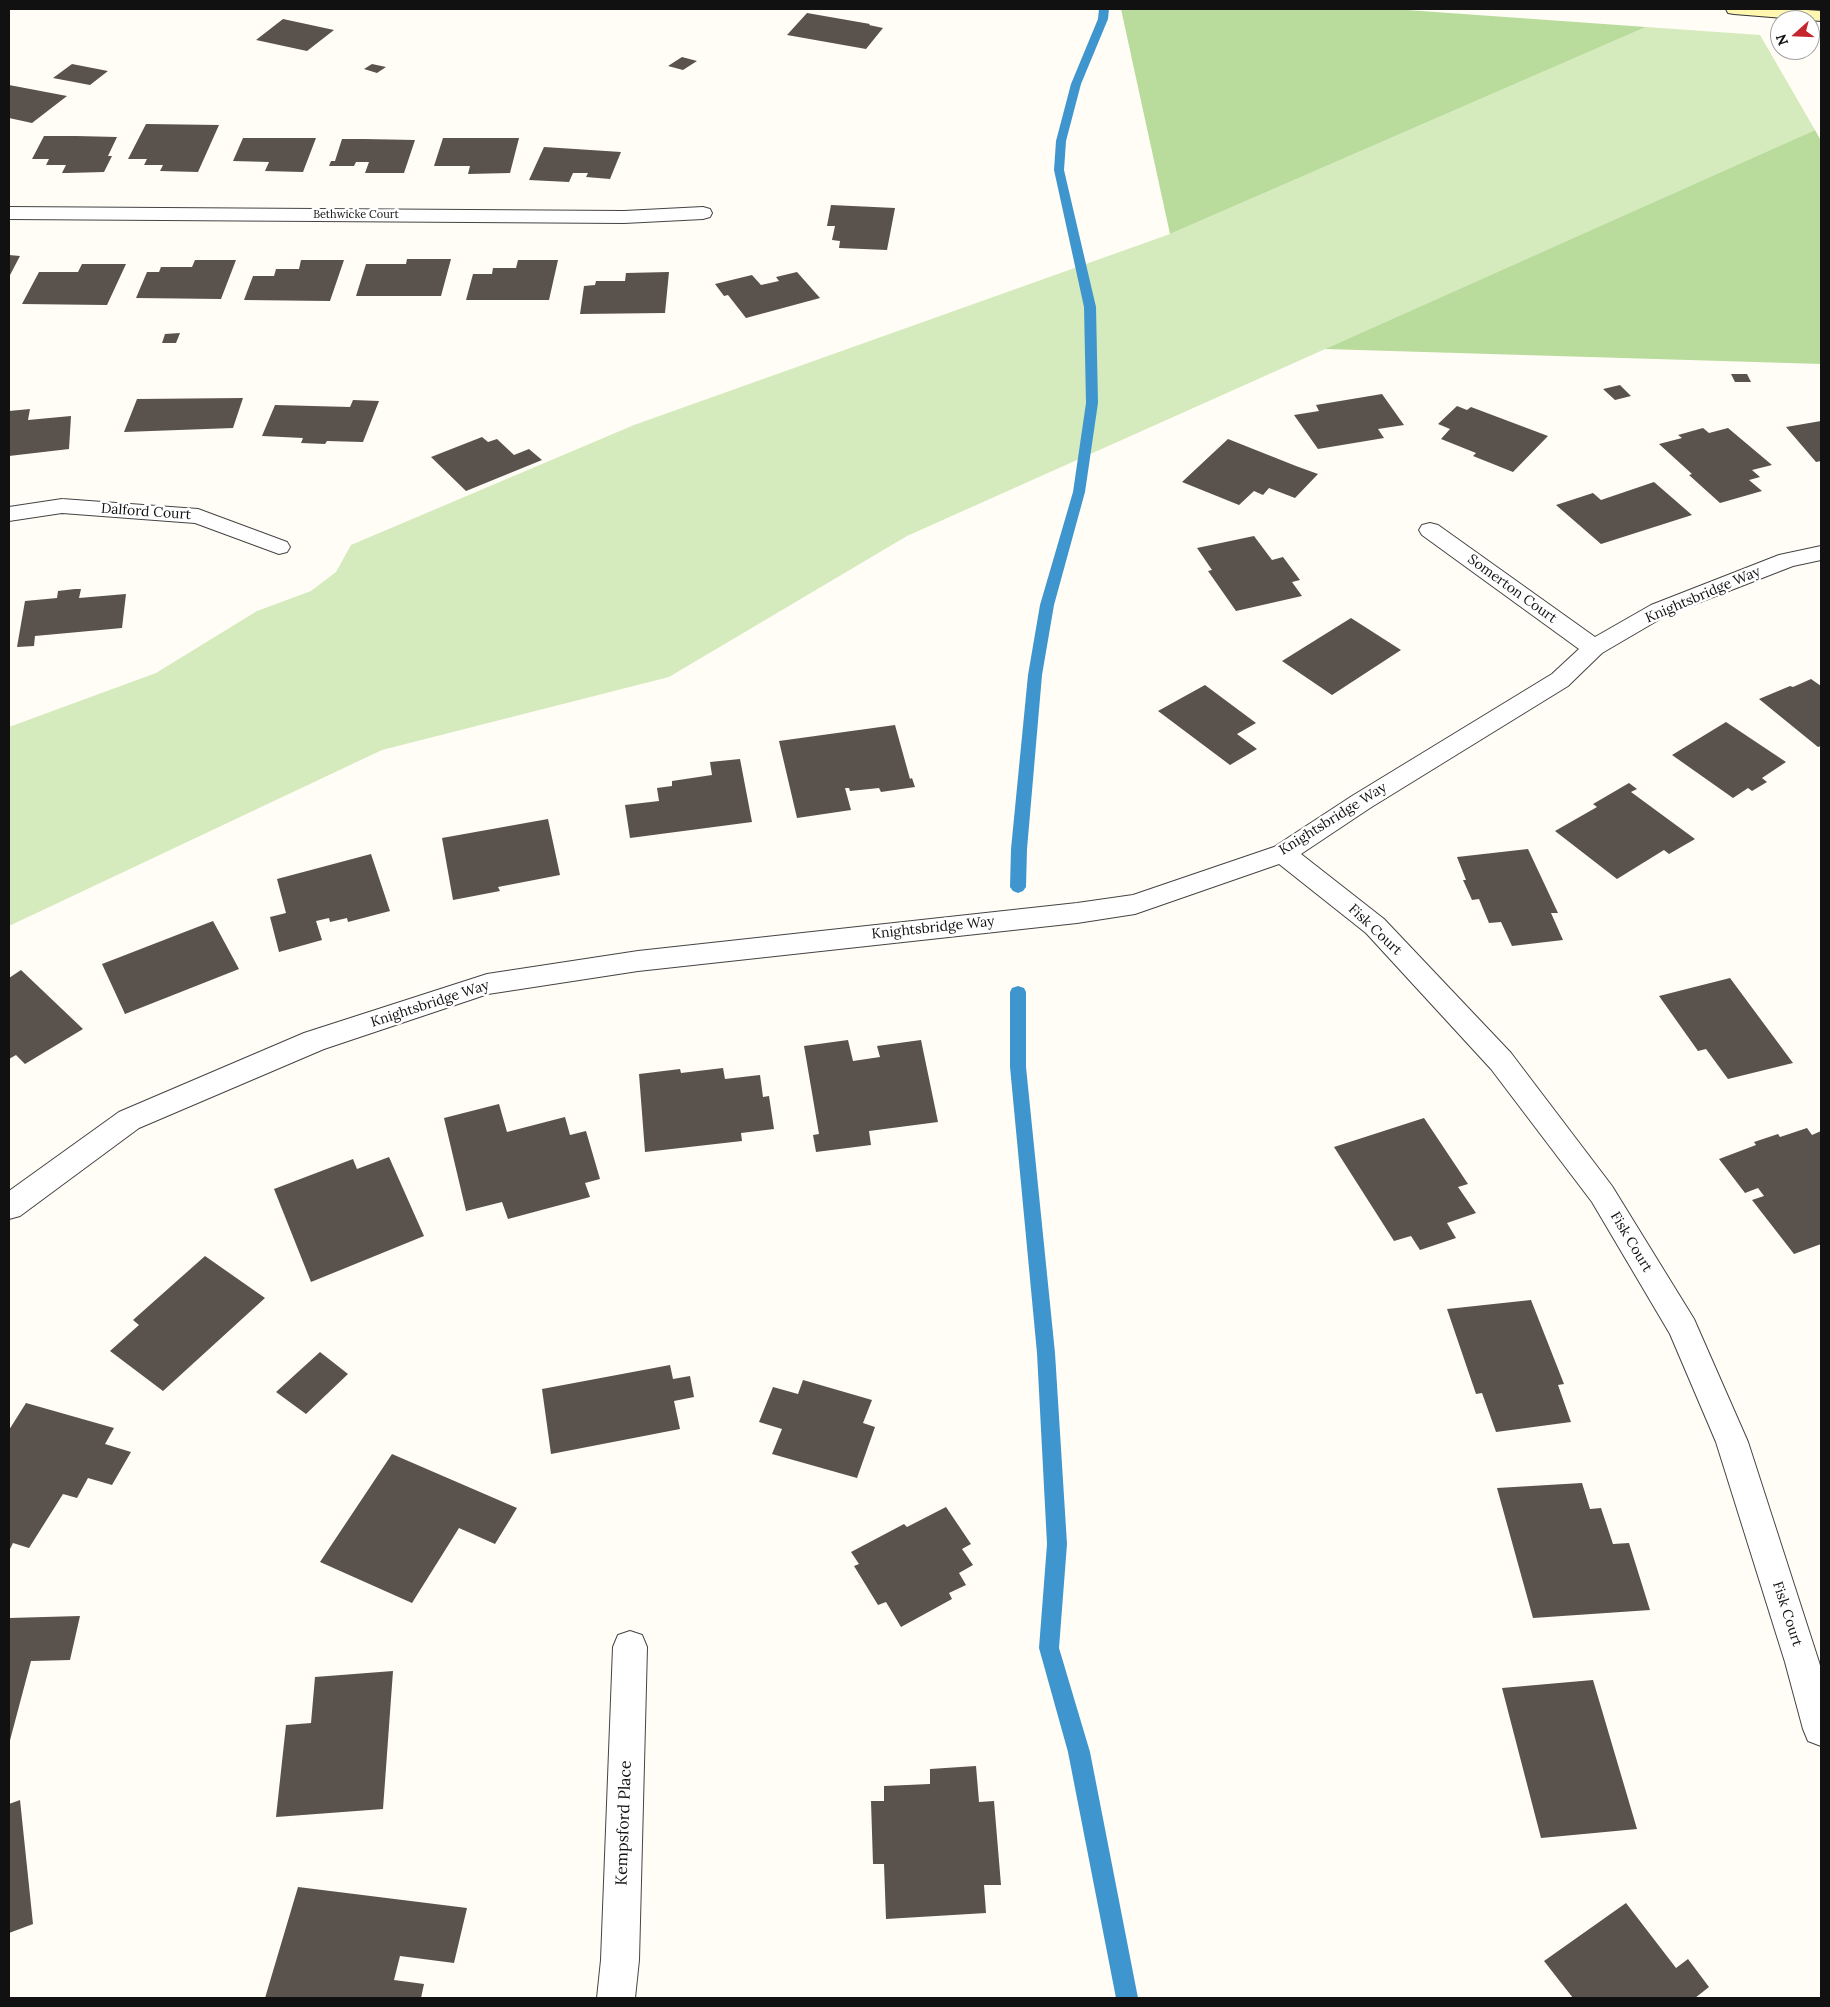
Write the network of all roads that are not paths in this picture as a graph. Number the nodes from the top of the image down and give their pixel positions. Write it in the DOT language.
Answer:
graph roads {
  1 [pos="1734,9"];
  2 [pos="1821,16"];
  3 [pos="9,213"];
  4 [pos="704,213"];
  5 [pos="9,514"];
  6 [pos="1430,530"];
  7 [pos="279,546"];
  8 [pos="1821,553"];
  9 [pos="1594,648"];
  10 [pos="1283,852"];
  11 [pos="9,1207"];
  12 [pos="630,1648"];
  13 [pos="1821,1729"];
  14 [pos="616,1998"];
  1 -- 2 [label="street"];
  3 -- 4 [label="street, Bethwicke Court"];
  5 -- 7 [label="street, Dalford Court"];
  6 -- 9 [label="street, Somerton Court"];
  8 -- 9 [label="street, Knightsbridge Way"];
  9 -- 10 [label="street, Knightsbridge Way"];
  10 -- 11 [label="street, Knightsbridge Way"];
  10 -- 13 [label="street, Fisk Court"];
  12 -- 14 [label="street, Kempsford Place"];
}
